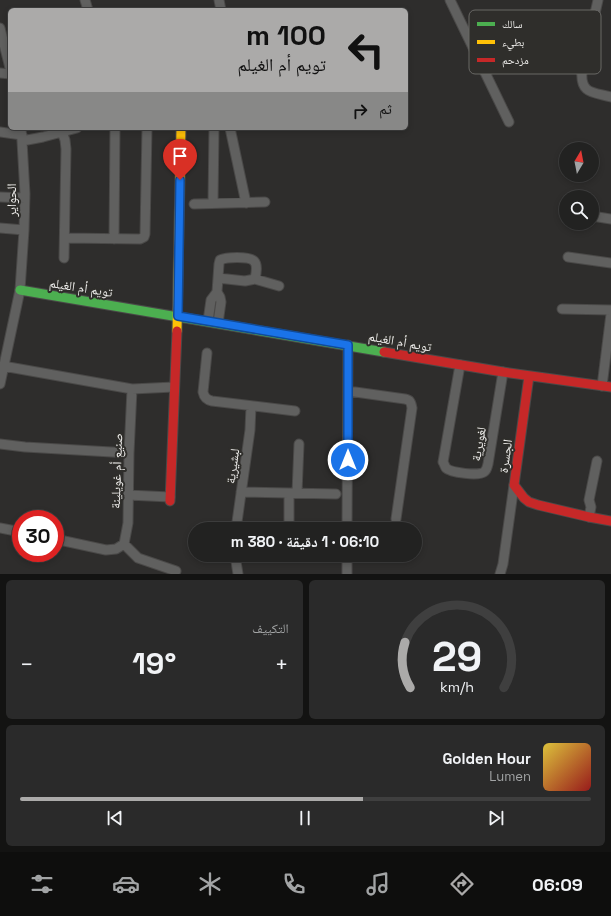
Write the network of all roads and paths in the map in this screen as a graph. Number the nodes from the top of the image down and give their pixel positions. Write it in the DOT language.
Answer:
graph roads {
  1 [pos="450,0"];
  2 [pos="598,0"];
  3 [pos="596,10"];
  4 [pos="0,28"];
  5 [pos="469,39"];
  6 [pos="8,60"];
  7 [pos="486,74"];
  8 [pos="582,74"];
  9 [pos="611,97"];
  10 [pos="509,122"];
  11 [pos="70,130"];
  12 [pos="115,130"];
  13 [pos="147,130"];
  14 [pos="182,130"];
  15 [pos="217,130"];
  16 [pos="230,130"];
  17 [pos="0,132"];
  18 [pos="62,132"];
  19 [pos="22,135"];
  20 [pos="25,196"];
  21 [pos="1,197"];
  22 [pos="265,202"];
  23 [pos="213,203"];
  24 [pos="246,203"];
  25 [pos="194,204"];
  26 [pos="599,217"];
  27 [pos="611,219"];
  28 [pos="0,228"];
  29 [pos="24,230"];
  30 [pos="65,238"];
  31 [pos="114,238"];
  32 [pos="568,257"];
  33 [pos="64,258"];
  34 [pos="611,263"];
  35 [pos="218,278"];
  36 [pos="255,279"];
  37 [pos="279,286"];
  38 [pos="20,290"];
  39 [pos="217,292"];
  40 [pos="562,309"];
  41 [pos="611,310"];
  42 [pos="611,314"];
  43 [pos="178,316"];
  44 [pos="208,321"];
  45 [pos="218,323"];
  46 [pos="348,345"];
  47 [pos="3,351"];
  48 [pos="207,353"];
  49 [pos="460,365"];
  50 [pos="3,366"];
  51 [pos="503,372"];
  52 [pos="529,376"];
  53 [pos="0,384"];
  54 [pos="606,386"];
  55 [pos="174,387"];
  56 [pos="132,389"];
  57 [pos="348,391"];
  58 [pos="251,406"];
  59 [pos="295,411"];
  60 [pos="0,444"];
  61 [pos="299,444"];
  62 [pos="129,453"];
  63 [pos="597,461"];
  64 [pos="514,485"];
  65 [pos="241,492"];
  66 [pos="293,493"];
  67 [pos="336,494"];
  68 [pos="128,495"];
  69 [pos="586,516"];
  70 [pos="396,519"];
  71 [pos="611,521"];
  72 [pos="237,522"];
  73 [pos="290,522"];
  74 [pos="347,522"];
  75 [pos="0,528"];
  76 [pos="12,530"];
  77 [pos="64,541"];
  78 [pos="120,546"];
  79 [pos="236,562"];
  80 [pos="347,562"];
  81 [pos="176,571"];
  82 [pos="238,574"];
  83 [pos="347,574"];
  84 [pos="500,574"];
  1 -- 5 [label="street"];
  2 -- 3 [label="street"];
  4 -- 6 [label="street"];
  7 -- 10 [label="street"];
  8 -- 9 [label="street"];
  11 -- 18 [label="street"];
  12 -- 31 [label="street"];
  13 -- 31 [label="street"];
  14 -- 43 [label="street"];
  15 -- 23 [label="street"];
  16 -- 24 [label="street"];
  17 -- 19 [label="street"];
  18 -- 19 [label="street"];
  18 -- 30 [label="street"];
  19 -- 20 [label="street, الحواير"];
  20 -- 21 [label="street"];
  20 -- 29 [label="street, الحواير"];
  22 -- 24 [label="street"];
  23 -- 24 [label="street"];
  23 -- 25 [label="street"];
  26 -- 27 [label="street"];
  28 -- 29 [label="street"];
  29 -- 38 [label="street, الحواير"];
  30 -- 31 [label="street"];
  30 -- 33 [label="street"];
  32 -- 34 [label="street"];
  35 -- 36 [label="street"];
  35 -- 36 [label="street"];
  35 -- 39 [label="street"];
  36 -- 37 [label="street"];
  38 -- 43 [label="street, تويم أم الغيلم"];
  38 -- 47 [label="street, الحواير"];
  39 -- 44 [label="street"];
  39 -- 45 [label="street"];
  40 -- 41 [label="street"];
  42 -- 54 [label="street"];
  43 -- 44 [label="street, تويم أم الغيلم"];
  43 -- 55 [label="street"];
  44 -- 45 [label="street, تويم أم الغيلم"];
  45 -- 46 [label="street, تويم أم الغيلم"];
  46 -- 49 [label="street, تويم أم الغيلم"];
  46 -- 57 [label="street"];
  47 -- 50 [label="street, الحواير"];
  48 -- 58 [label="street"];
  49 -- 51 [label="street, تويم أم الغيلم"];
  49 -- 51 [label="street, لغويرية"];
  50 -- 53 [label="street, الحواير"];
  50 -- 56 [label="street"];
  51 -- 52 [label="street, تويم أم الغيلم"];
  52 -- 54 [label="street, تويم أم الغيلم"];
  52 -- 64 [label="street, الجسرة"];
  55 -- 56 [label="street"];
  55 -- 68 [label="street"];
  56 -- 62 [label="street, صنيع أم غويلينة"];
  57 -- 70 [label="street"];
  57 -- 74 [label="street"];
  58 -- 59 [label="street"];
  58 -- 65 [label="street, لبشيرية"];
  60 -- 62 [label="street"];
  61 -- 66 [label="street"];
  62 -- 68 [label="street, صنيع أم غويلينة"];
  63 -- 69 [label="street"];
  64 -- 69 [label="street, الجسرة"];
  64 -- 84 [label="street"];
  65 -- 66 [label="street"];
  65 -- 72 [label="street, لبشيرية"];
  66 -- 67 [label="street"];
  66 -- 73 [label="street"];
  68 -- 78 [label="street, صنيع أم غويلينة"];
  69 -- 71 [label="street, الجسرة"];
  75 -- 76 [label="street"];
  77 -- 78 [label="street"];
  78 -- 81 [label="street"];
  79 -- 82 [label="street"];
  80 -- 83 [label="street"];
}
